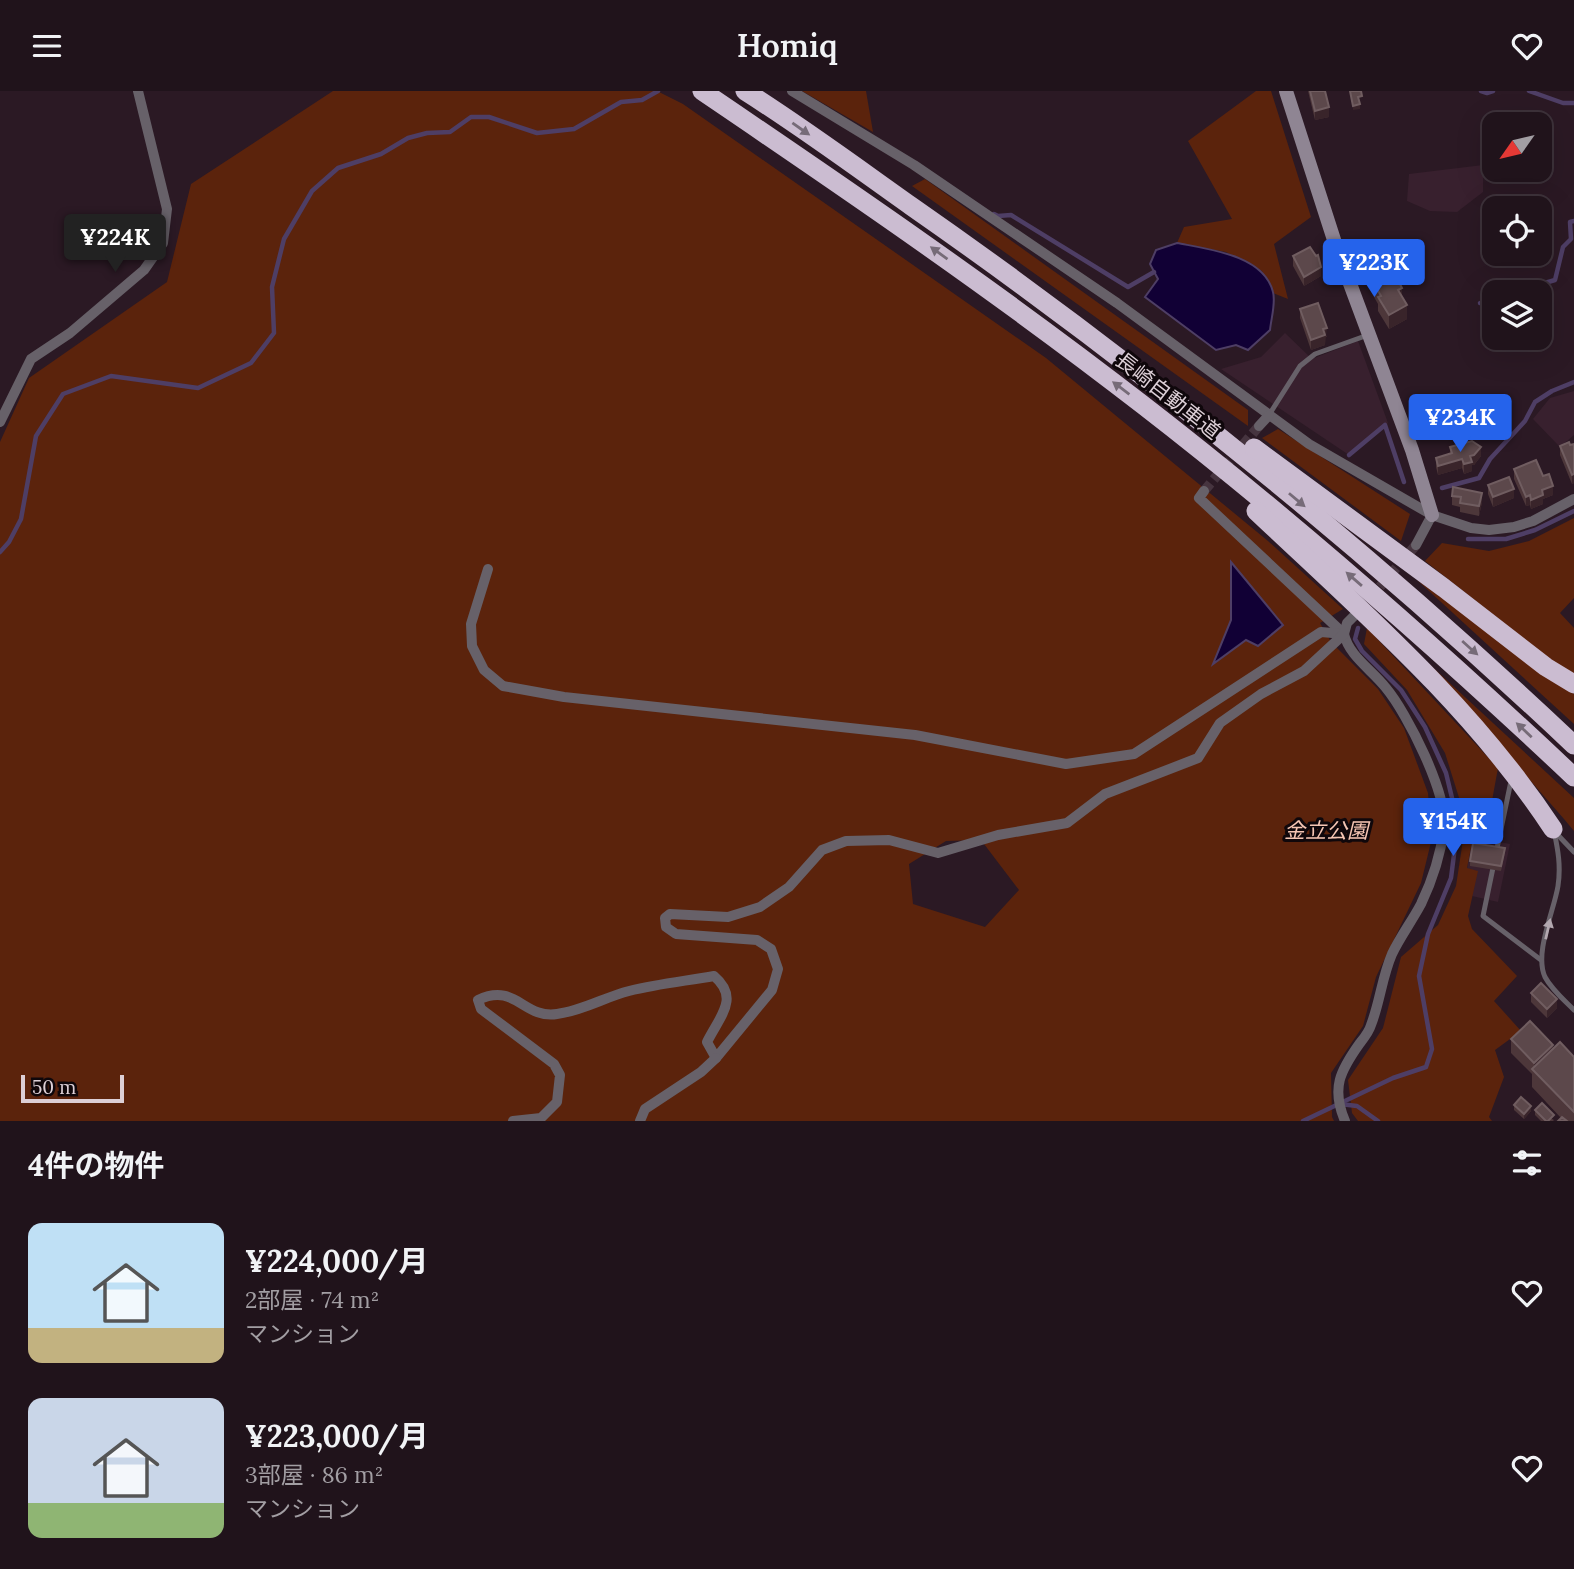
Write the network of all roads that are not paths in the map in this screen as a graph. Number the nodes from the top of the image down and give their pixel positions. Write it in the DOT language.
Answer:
graph roads {
  1 [pos="138,91"];
  2 [pos="702,91"];
  3 [pos="745,91"];
  4 [pos="792,91"];
  5 [pos="1286,91"];
  6 [pos="1014,277"];
  7 [pos="1368,335"];
  8 [pos="1144,405"];
  9 [pos="1269,415"];
  10 [pos="0,422"];
  11 [pos="1259,426"];
  12 [pos="1204,491"];
  13 [pos="1574,499"];
  14 [pos="1432,515"];
  15 [pos="1416,545"];
  16 [pos="488,569"];
  17 [pos="1354,616"];
  18 [pos="1344,634"];
  19 [pos="1574,684"];
  20 [pos="1574,745"];
  21 [pos="1512,773"];
  22 [pos="1574,777"];
  23 [pos="1553,829"];
  24 [pos="1574,852"];
  25 [pos="1541,960"];
  26 [pos="1574,1010"];
  27 [pos="716,1058"];
  28 [pos="1343,1118"];
  29 [pos="513,1121"];
  30 [pos="640,1121"];
  1 -- 10 [label="street"];
  8 -- 2 [label="highway, 長崎自動車道, one-way"];
  3 -- 6 [label="highway, 長崎自動車道, one-way"];
  4 -- 9 [label="street"];
  5 -- 7 [label="street"];
  6 -- 19 [label="highway"];
  6 -- 20 [label="highway, 長崎自動車道, one-way"];
  7 -- 9 [label="lane"];
  7 -- 14 [label="street"];
  8 -- 21 [label="highway"];
  22 -- 8 [label="highway, 長崎自動車道, one-way"];
  9 -- 11 [label="street"];
  9 -- 14 [label="street"];
  12 -- 18 [label="street"];
  13 -- 14 [label="street"];
  14 -- 15 [label="street"];
  16 -- 18 [label="street"];
  17 -- 18 [label="street"];
  18 -- 27 [label="street"];
  18 -- 28 [label="street"];
  21 -- 23 [label="highway"];
  21 -- 25 [label="lane"];
  23 -- 24 [label="lane"];
  25 -- 23 [label="lane, one-way"];
  25 -- 26 [label="lane"];
  27 -- 29 [label="street"];
  27 -- 30 [label="street"];
}
